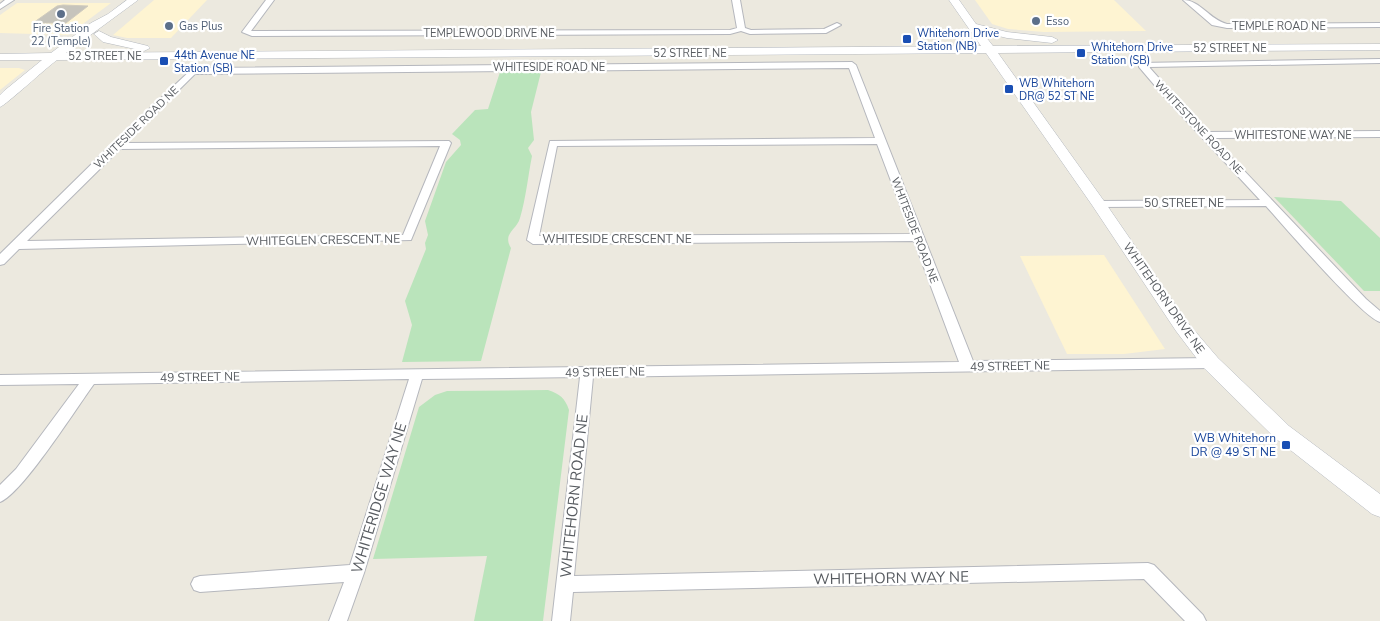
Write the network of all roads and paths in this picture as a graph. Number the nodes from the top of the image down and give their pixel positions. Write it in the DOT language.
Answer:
graph roads {
  1 [pos="10,0"];
  2 [pos="133,0"];
  3 [pos="270,0"];
  4 [pos="736,0"];
  5 [pos="954,0"];
  6 [pos="1186,0"];
  7 [pos="0,6"];
  8 [pos="112,16"];
  9 [pos="837,25"];
  10 [pos="1380,25"];
  11 [pos="972,26"];
  12 [pos="741,29"];
  13 [pos="99,34"];
  14 [pos="1380,38"];
  15 [pos="1055,41"];
  16 [pos="1380,47"];
  17 [pos="80,48"];
  18 [pos="144,48"];
  19 [pos="0,49"];
  20 [pos="937,51"];
  21 [pos="67,52"];
  22 [pos="990,52"];
  23 [pos="54,57"];
  24 [pos="0,59"];
  25 [pos="1380,61"];
  26 [pos="36,71"];
  27 [pos="0,105"];
  28 [pos="1380,134"];
  29 [pos="1206,136"];
  30 [pos="881,142"];
  31 [pos="115,146"];
  32 [pos="1270,203"];
  33 [pos="1099,204"];
  34 [pos="918,237"];
  35 [pos="16,245"];
  36 [pos="0,261"];
  37 [pos="1380,318"];
  38 [pos="1211,363"];
  39 [pos="968,367"];
  40 [pos="587,372"];
  41 [pos="417,374"];
  42 [pos="90,379"];
  43 [pos="0,380"];
  44 [pos="0,495"];
  45 [pos="1380,507"];
  46 [pos="356,573"];
  47 [pos="200,584"];
  48 [pos="565,584"];
  49 [pos="338,621"];
  50 [pos="561,621"];
  51 [pos="1197,621"];
  1 -- 7 [label="street"];
  2 -- 8 [label="main road"];
  3 -- 12 [label="street, TEMPLEWOOD DRIVE NE"];
  4 -- 12 [label="street"];
  5 -- 11 [label="main road, WHITEHORN DRIVE NE"];
  6 -- 10 [label="street, TEMPLE ROAD NE"];
  8 -- 13 [label="main road"];
  8 -- 21 [label="main road"];
  9 -- 12 [label="street"];
  11 -- 15 [label="main road"];
  11 -- 22 [label="main road, WHITEHORN DRIVE NE"];
  13 -- 17 [label="main road"];
  13 -- 18 [label="main road"];
  14 -- 15 [label="main road, 52 STREET NE"];
  15 -- 22 [label="main road, 52 STREET NE"];
  16 -- 22 [label="main road, 52 STREET NE"];
  17 -- 18 [label="main road, 52 STREET NE"];
  17 -- 21 [label="main road"];
  18 -- 22 [label="main road, 52 STREET NE"];
  19 -- 21 [label="main road, 52 STREET NE"];
  20 -- 21 [label="main road, 52 STREET NE"];
  20 -- 22 [label="main road, 52 STREET NE"];
  20 -- 22 [label="main road"];
  21 -- 23 [label="main road, 52 STREET NE"];
  21 -- 27 [label="main road"];
  22 -- 33 [label="main road, WHITEHORN DRIVE NE"];
  23 -- 24 [label="main road, 52 STREET NE"];
  23 -- 26 [label="main road"];
  24 -- 26 [label="main road"];
  25 -- 29 [label="street, WHITESTONE ROAD NE"];
  26 -- 27 [label="main road"];
  28 -- 29 [label="street, WHITESTONE WAY NE"];
  29 -- 32 [label="street, WHITESTONE ROAD NE"];
  30 -- 31 [label="street, WHITESIDE ROAD NE"];
  30 -- 34 [label="street, WHITESIDE ROAD NE"];
  30 -- 34 [label="street, WHITESIDE CRESCENT NE"];
  31 -- 35 [label="street, WHITESIDE ROAD NE"];
  31 -- 35 [label="street, WHITEGLEN CRESCENT NE"];
  32 -- 33 [label="street, 50 STREET NE"];
  32 -- 37 [label="street, WHITESTONE ROAD NE"];
  33 -- 38 [label="main road, WHITEHORN DRIVE NE"];
  34 -- 39 [label="street, WHITESIDE ROAD NE"];
  35 -- 36 [label="street, WHITESIDE ROAD NE"];
  38 -- 39 [label="street, 49 STREET NE"];
  38 -- 45 [label="main road, WHITEHORN DRIVE NE"];
  39 -- 40 [label="street, 49 STREET NE"];
  40 -- 41 [label="street, 49 STREET NE"];
  40 -- 48 [label="street, WHITEHORN ROAD NE"];
  41 -- 42 [label="street, 49 STREET NE"];
  41 -- 46 [label="street, WHITERIDGE WAY NE"];
  42 -- 43 [label="street, 49 STREET NE"];
  42 -- 44 [label="street"];
  46 -- 47 [label="street"];
  46 -- 49 [label="street, WHITERIDGE WAY NE"];
  48 -- 50 [label="street, WHITEHORN ROAD NE"];
  48 -- 51 [label="street, WHITEHORN WAY NE"];
}
